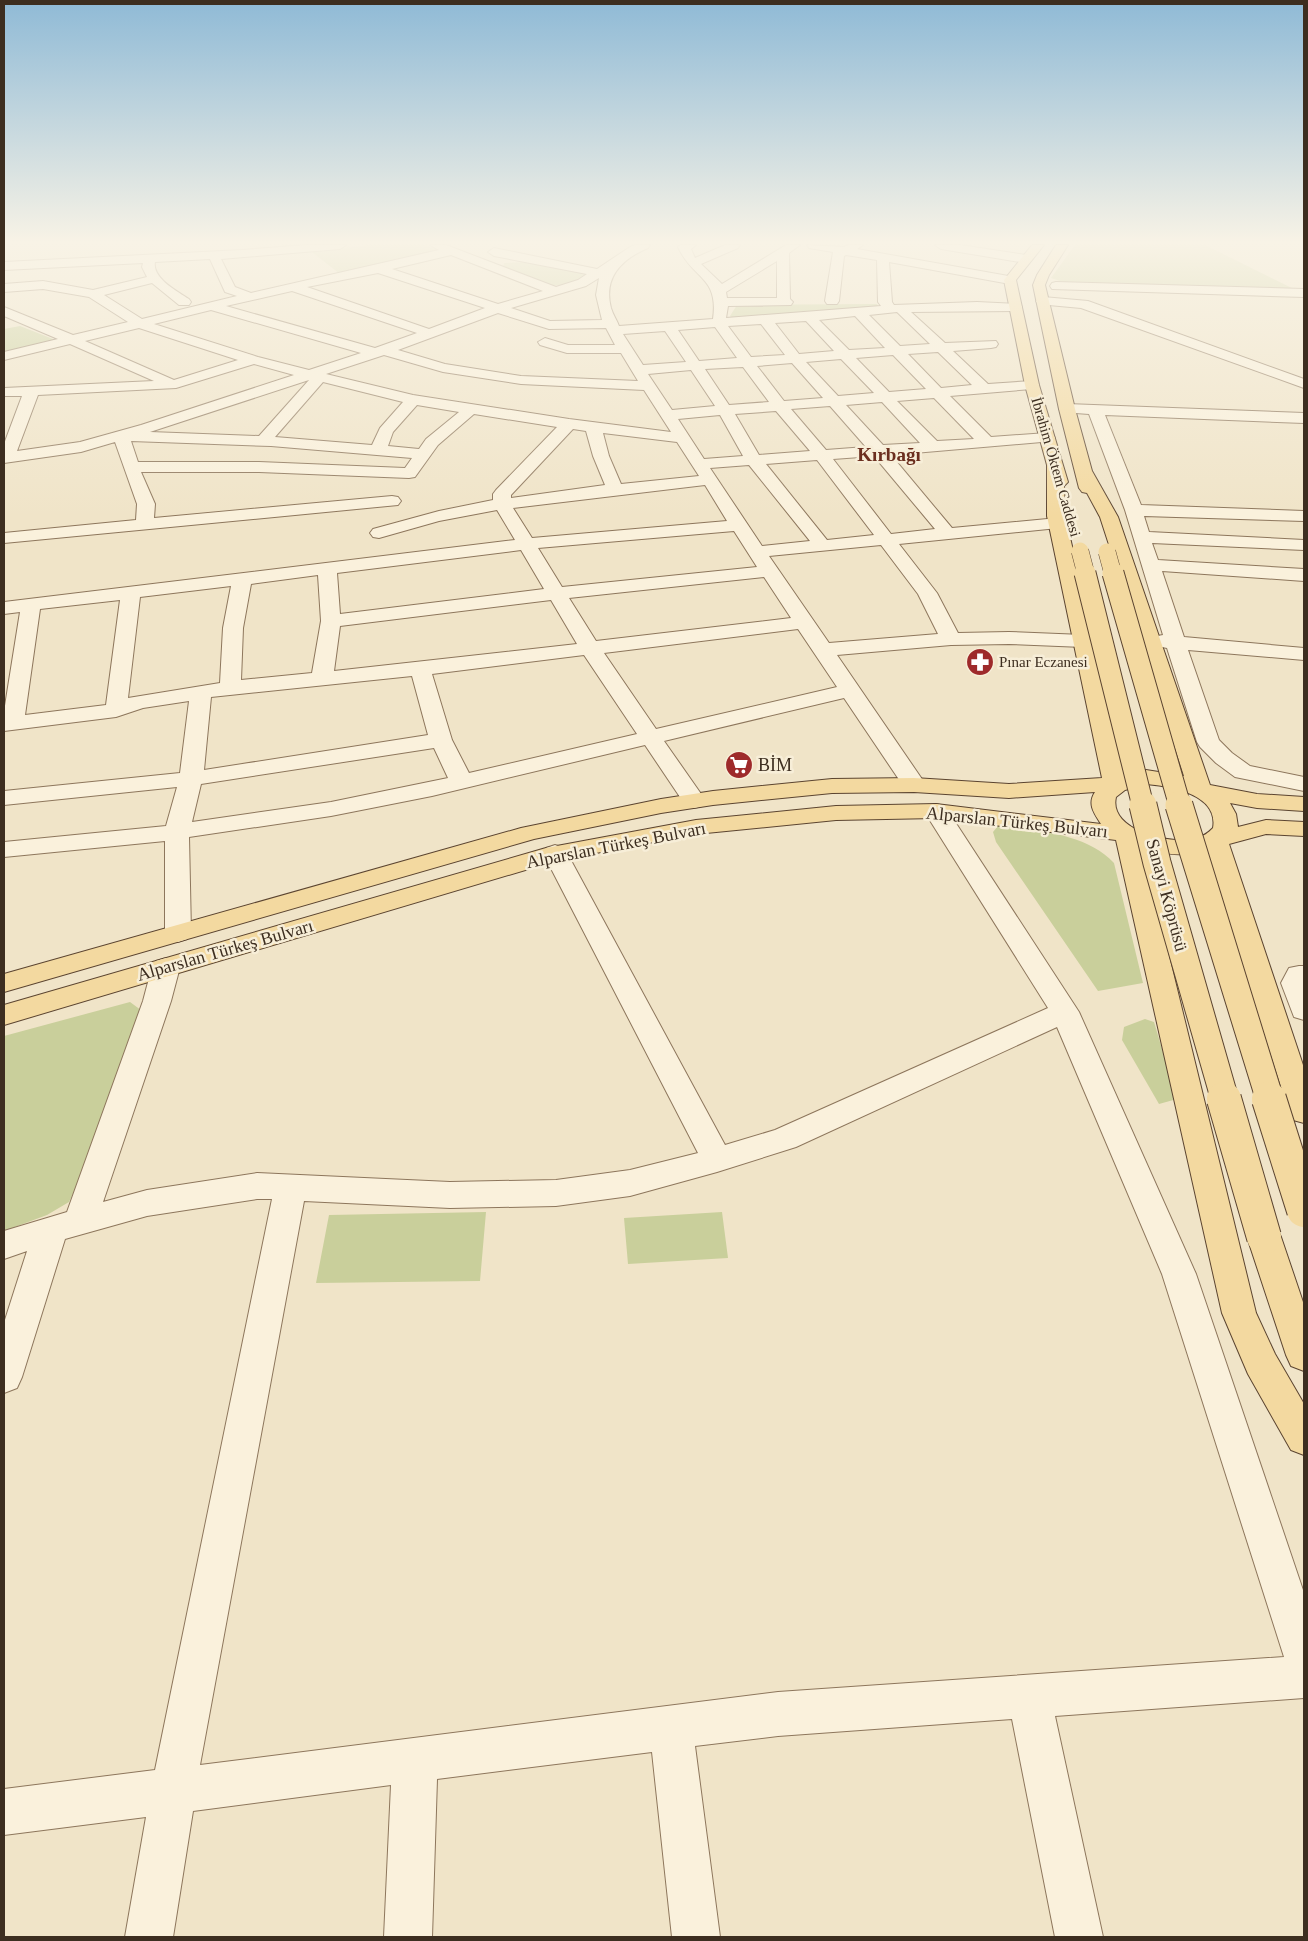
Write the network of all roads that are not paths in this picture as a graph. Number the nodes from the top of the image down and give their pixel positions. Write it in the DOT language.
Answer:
graph roads {
  1 [pos="62,336"];
  2 [pos="96,336"];
  3 [pos="177,336"];
  4 [pos="321,336"];
  5 [pos="422,336"];
  6 [pos="617,336"];
  7 [pos="675,336"];
  8 [pos="727,336"];
  9 [pos="777,336"];
  10 [pos="826,336"];
  11 [pos="880,336"];
  12 [pos="926,336"];
  13 [pos="982,336"];
  14 [pos="1028,336"];
  15 [pos="1039,336"];
  16 [pos="1170,336"];
  17 [pos="75,341"];
  18 [pos="545,342"];
  19 [pos="992,344"];
  20 [pos="940,348"];
  21 [pos="624,349"];
  22 [pos="380,351"];
  23 [pos="895,351"];
  24 [pos="844,355"];
  25 [pos="1004,355"];
  26 [pos="4,356"];
  27 [pos="795,358"];
  28 [pos="253,360"];
  29 [pos="746,362"];
  30 [pos="127,363"];
  31 [pos="697,366"];
  32 [pos="108,368"];
  33 [pos="638,370"];
  34 [pos="89,373"];
  35 [pos="314,375"];
  36 [pos="176,384"];
  37 [pos="1304,384"];
  38 [pos="1032,385"];
  39 [pos="648,386"];
  40 [pos="984,389"];
  41 [pos="28,390"];
  42 [pos="4,392"];
  43 [pos="937,393"];
  44 [pos="884,397"];
  45 [pos="413,400"];
  46 [pos="834,400"];
  47 [pos="229,401"];
  48 [pos="779,405"];
  49 [pos="471,409"];
  50 [pos="1067,409"];
  51 [pos="725,410"];
  52 [pos="1095,410"];
  53 [pos="667,415"];
  54 [pos="1304,418"];
  55 [pos="570,424"];
  56 [pos="593,427"];
  57 [pos="122,436"];
  58 [pos="682,438"];
  59 [pos="1047,438"];
  60 [pos="263,441"];
  61 [pos="987,443"];
  62 [pos="933,447"];
  63 [pos="378,450"];
  64 [pos="879,451"];
  65 [pos="424,454"];
  66 [pos="822,456"];
  67 [pos="6,458"];
  68 [pos="754,460"];
  69 [pos="699,464"];
  70 [pos="1055,465"];
  71 [pos="131,467"];
  72 [pos="1083,470"];
  73 [pos="409,473"];
  74 [pos="709,480"];
  75 [pos="615,489"];
  76 [pos="392,501"];
  77 [pos="502,504"];
  78 [pos="1134,510"];
  79 [pos="1304,516"];
  80 [pos="4,523"];
  81 [pos="1058,523"];
  82 [pos="145,524"];
  83 [pos="738,525"];
  84 [pos="947,533"];
  85 [pos="379,534"];
  86 [pos="25,536"];
  87 [pos="1141,537"];
  88 [pos="4,538"];
  89 [pos="886,539"];
  90 [pos="527,544"];
  91 [pos="822,545"];
  92 [pos="1304,545"];
  93 [pos="1080,551"];
  94 [pos="756,552"];
  95 [pos="1107,552"];
  96 [pos="362,564"];
  97 [pos="1151,565"];
  98 [pos="327,569"];
  99 [pos="769,571"];
  100 [pos="1304,575"];
  101 [pos="242,579"];
  102 [pos="131,593"];
  103 [pos="556,593"];
  104 [pos="31,605"];
  105 [pos="4,608"];
  106 [pos="332,621"];
  107 [pos="804,622"];
  108 [pos="951,640"];
  109 [pos="1149,640"];
  110 [pos="1083,641"];
  111 [pos="1174,642"];
  112 [pos="590,648"];
  113 [pos="823,650"];
  114 [pos="1304,654"];
  115 [pos="420,669"];
  116 [pos="322,679"];
  117 [pos="230,688"];
  118 [pos="851,690"];
  119 [pos="201,693"];
  120 [pos="116,710"];
  121 [pos="8,724"];
  122 [pos="652,738"];
  123 [pos="441,740"];
  124 [pos="191,779"];
  125 [pos="462,782"];
  126 [pos="1115,784"];
  127 [pos="1304,784"];
  128 [pos="914,785"];
  129 [pos="1200,790"];
  130 [pos="1009,791"];
  131 [pos="4,798"];
  132 [pos="694,801"];
  133 [pos="1257,801"];
  134 [pos="1304,804"];
  135 [pos="936,811"];
  136 [pos="1013,820"];
  137 [pos="1266,827"];
  138 [pos="1304,829"];
  139 [pos="177,832"];
  140 [pos="1127,834"];
  141 [pos="1215,840"];
  142 [pos="4,850"];
  143 [pos="555,853"];
  144 [pos="178,933"];
  145 [pos="166,967"];
  146 [pos="1304,975"];
  147 [pos="4,983"];
  148 [pos="1304,1010"];
  149 [pos="1065,1012"];
  150 [pos="4,1014"];
  151 [pos="1304,1112"];
  152 [pos="718,1160"];
  153 [pos="290,1188"];
  154 [pos="1304,1210"];
  155 [pos="66,1226"];
  156 [pos="4,1245"];
  157 [pos="1304,1355"];
  158 [pos="4,1376"];
  159 [pos="1304,1438"];
  160 [pos="1304,1655"];
  161 [pos="1304,1678"];
  162 [pos="1029,1696"];
  163 [pos="671,1727"];
  164 [pos="416,1760"];
  165 [pos="173,1791"];
  166 [pos="4,1812"];
  167 [pos="149,1937"];
  168 [pos="408,1937"];
  169 [pos="696,1937"];
  170 [pos="1079,1937"];
  1 -- 17 [label="street"];
  2 -- 17 [label="street"];
  3 -- 28 [label="street"];
  4 -- 22 [label="street"];
  5 -- 22 [label="street"];
  6 -- 21 [label="street"];
  7 -- 31 [label="street"];
  8 -- 29 [label="street"];
  9 -- 27 [label="street"];
  10 -- 24 [label="street"];
  11 -- 23 [label="street"];
  12 -- 20 [label="street"];
  13 -- 19 [label="street"];
  14 -- 38 [label="main road, İbrahim Öktem Caddesi"];
  15 -- 50 [label="main road, İbrahim Öktem Caddesi"];
  16 -- 37 [label="street"];
  17 -- 26 [label="street"];
  17 -- 30 [label="street"];
  18 -- 21 [label="street"];
  19 -- 20 [label="street"];
  19 -- 25 [label="street"];
  20 -- 23 [label="street"];
  20 -- 40 [label="street"];
  21 -- 33 [label="street"];
  22 -- 35 [label="street"];
  22 -- 39 [label="street"];
  23 -- 24 [label="street"];
  23 -- 43 [label="street"];
  24 -- 27 [label="street"];
  24 -- 44 [label="street"];
  27 -- 29 [label="street"];
  27 -- 46 [label="street"];
  28 -- 35 [label="street"];
  28 -- 36 [label="street"];
  29 -- 31 [label="street"];
  29 -- 48 [label="street"];
  30 -- 32 [label="street"];
  30 -- 36 [label="street"];
  31 -- 33 [label="street"];
  31 -- 51 [label="street"];
  33 -- 39 [label="street"];
  34 -- 41 [label="street"];
  35 -- 45 [label="street"];
  35 -- 47 [label="street"];
  35 -- 60 [label="street"];
  36 -- 41 [label="street"];
  36 -- 47 [label="street"];
  38 -- 40 [label="street"];
  38 -- 59 [label="main road, İbrahim Öktem Caddesi"];
  39 -- 53 [label="street"];
  40 -- 43 [label="street"];
  41 -- 42 [label="street"];
  41 -- 67 [label="street"];
  43 -- 44 [label="street"];
  43 -- 61 [label="street"];
  44 -- 46 [label="street"];
  44 -- 62 [label="street"];
  45 -- 49 [label="street"];
  45 -- 63 [label="street"];
  46 -- 48 [label="street"];
  46 -- 64 [label="street"];
  47 -- 57 [label="street"];
  48 -- 51 [label="street"];
  48 -- 66 [label="street"];
  49 -- 55 [label="street"];
  49 -- 65 [label="street"];
  50 -- 52 [label="street"];
  50 -- 72 [label="main road, İbrahim Öktem Caddesi"];
  51 -- 53 [label="street"];
  51 -- 68 [label="street"];
  52 -- 54 [label="street"];
  52 -- 78 [label="street"];
  53 -- 58 [label="street"];
  55 -- 56 [label="street"];
  55 -- 77 [label="street"];
  56 -- 58 [label="street"];
  56 -- 75 [label="street"];
  57 -- 60 [label="street"];
  57 -- 67 [label="street"];
  57 -- 71 [label="street"];
  58 -- 69 [label="street"];
  59 -- 61 [label="street"];
  59 -- 70 [label="main road, İbrahim Öktem Caddesi"];
  60 -- 63 [label="street"];
  61 -- 62 [label="street"];
  62 -- 64 [label="street"];
  63 -- 65 [label="street"];
  64 -- 66 [label="street"];
  64 -- 84 [label="street"];
  65 -- 73 [label="street"];
  66 -- 68 [label="street"];
  66 -- 89 [label="street"];
  68 -- 69 [label="street"];
  68 -- 91 [label="street"];
  69 -- 74 [label="street"];
  70 -- 81 [label="main road"];
  70 -- 93 [label="main road, İbrahim Öktem Caddesi"];
  71 -- 73 [label="street"];
  71 -- 82 [label="street"];
  72 -- 95 [label="main road, İbrahim Öktem Caddesi"];
  72 -- 109 [label="main road"];
  73 -- 76 [label="street"];
  74 -- 75 [label="street"];
  74 -- 83 [label="street"];
  75 -- 77 [label="street"];
  76 -- 82 [label="street"];
  76 -- 85 [label="street"];
  77 -- 85 [label="street"];
  77 -- 90 [label="street"];
  78 -- 79 [label="street"];
  78 -- 87 [label="street"];
  80 -- 86 [label="street"];
  81 -- 84 [label="street"];
  81 -- 110 [label="main road"];
  82 -- 86 [label="street"];
  83 -- 90 [label="street"];
  83 -- 94 [label="street"];
  84 -- 89 [label="street"];
  85 -- 96 [label="street"];
  86 -- 88 [label="street"];
  87 -- 92 [label="street"];
  87 -- 97 [label="street"];
  89 -- 91 [label="street"];
  89 -- 108 [label="street"];
  90 -- 96 [label="street"];
  90 -- 103 [label="street"];
  91 -- 94 [label="street"];
  93 -- 157 [label="main road, Sanayi Köprüsü, bridge"];
  94 -- 99 [label="street"];
  95 -- 154 [label="main road, Sanayi Köprüsü, bridge"];
  96 -- 98 [label="street"];
  97 -- 100 [label="street"];
  97 -- 111 [label="street"];
  98 -- 101 [label="street"];
  98 -- 106 [label="street"];
  99 -- 103 [label="street"];
  99 -- 107 [label="street"];
  101 -- 102 [label="street"];
  101 -- 117 [label="street"];
  102 -- 104 [label="street"];
  102 -- 120 [label="street"];
  103 -- 106 [label="street"];
  103 -- 112 [label="street"];
  104 -- 105 [label="street"];
  104 -- 121 [label="street"];
  106 -- 116 [label="street"];
  107 -- 112 [label="street"];
  107 -- 113 [label="street"];
  108 -- 110 [label="street"];
  108 -- 113 [label="street"];
  109 -- 111 [label="street"];
  109 -- 129 [label="main road"];
  110 -- 126 [label="main road"];
  111 -- 114 [label="street"];
  111 -- 127 [label="street"];
  112 -- 115 [label="street"];
  112 -- 122 [label="street"];
  113 -- 118 [label="street"];
  115 -- 116 [label="street"];
  115 -- 123 [label="street"];
  116 -- 117 [label="street"];
  117 -- 119 [label="street"];
  118 -- 122 [label="street"];
  118 -- 128 [label="street"];
  119 -- 120 [label="street"];
  119 -- 124 [label="street"];
  120 -- 121 [label="street"];
  122 -- 125 [label="street"];
  122 -- 132 [label="street"];
  123 -- 124 [label="street"];
  123 -- 125 [label="street"];
  124 -- 131 [label="street"];
  124 -- 139 [label="street"];
  125 -- 139 [label="street"];
  126 -- 129 [label="main road, Alparslan Türkeş Bulvarı"];
  126 -- 130 [label="main road, Alparslan Türkeş Bulvarı"];
  126 -- 140 [label="main road"];
  128 -- 130 [label="main road, Alparslan Türkeş Bulvarı"];
  128 -- 132 [label="main road, Alparslan Türkeş Bulvarı"];
  129 -- 133 [label="main road"];
  129 -- 141 [label="main road"];
  130 -- 136 [label="main road"];
  132 -- 144 [label="main road, Alparslan Türkeş Bulvarı"];
  133 -- 134 [label="main road"];
  133 -- 137 [label="main road"];
  135 -- 136 [label="main road, Alparslan Türkeş Bulvarı"];
  135 -- 143 [label="main road, Alparslan Türkeş Bulvarı"];
  135 -- 149 [label="street"];
  136 -- 140 [label="main road, Alparslan Türkeş Bulvarı"];
  137 -- 138 [label="main road"];
  137 -- 141 [label="main road"];
  139 -- 142 [label="street"];
  139 -- 144 [label="street"];
  140 -- 141 [label="main road"];
  140 -- 159 [label="main road"];
  141 -- 151 [label="main road"];
  143 -- 145 [label="main road, Alparslan Türkeş Bulvarı"];
  143 -- 152 [label="street"];
  144 -- 147 [label="main road, Alparslan Türkeş Bulvarı"];
  145 -- 150 [label="main road, Alparslan Türkeş Bulvarı"];
  145 -- 155 [label="street"];
  146 -- 148 [label="street"];
  149 -- 152 [label="street"];
  149 -- 160 [label="street"];
  152 -- 153 [label="street"];
  153 -- 155 [label="street"];
  153 -- 165 [label="street"];
  155 -- 156 [label="street"];
  155 -- 158 [label="street"];
  161 -- 162 [label="street"];
  162 -- 163 [label="street"];
  162 -- 170 [label="street"];
  163 -- 164 [label="street"];
  163 -- 169 [label="street"];
  164 -- 165 [label="street"];
  164 -- 168 [label="street"];
  165 -- 166 [label="street"];
  165 -- 167 [label="street"];
}
